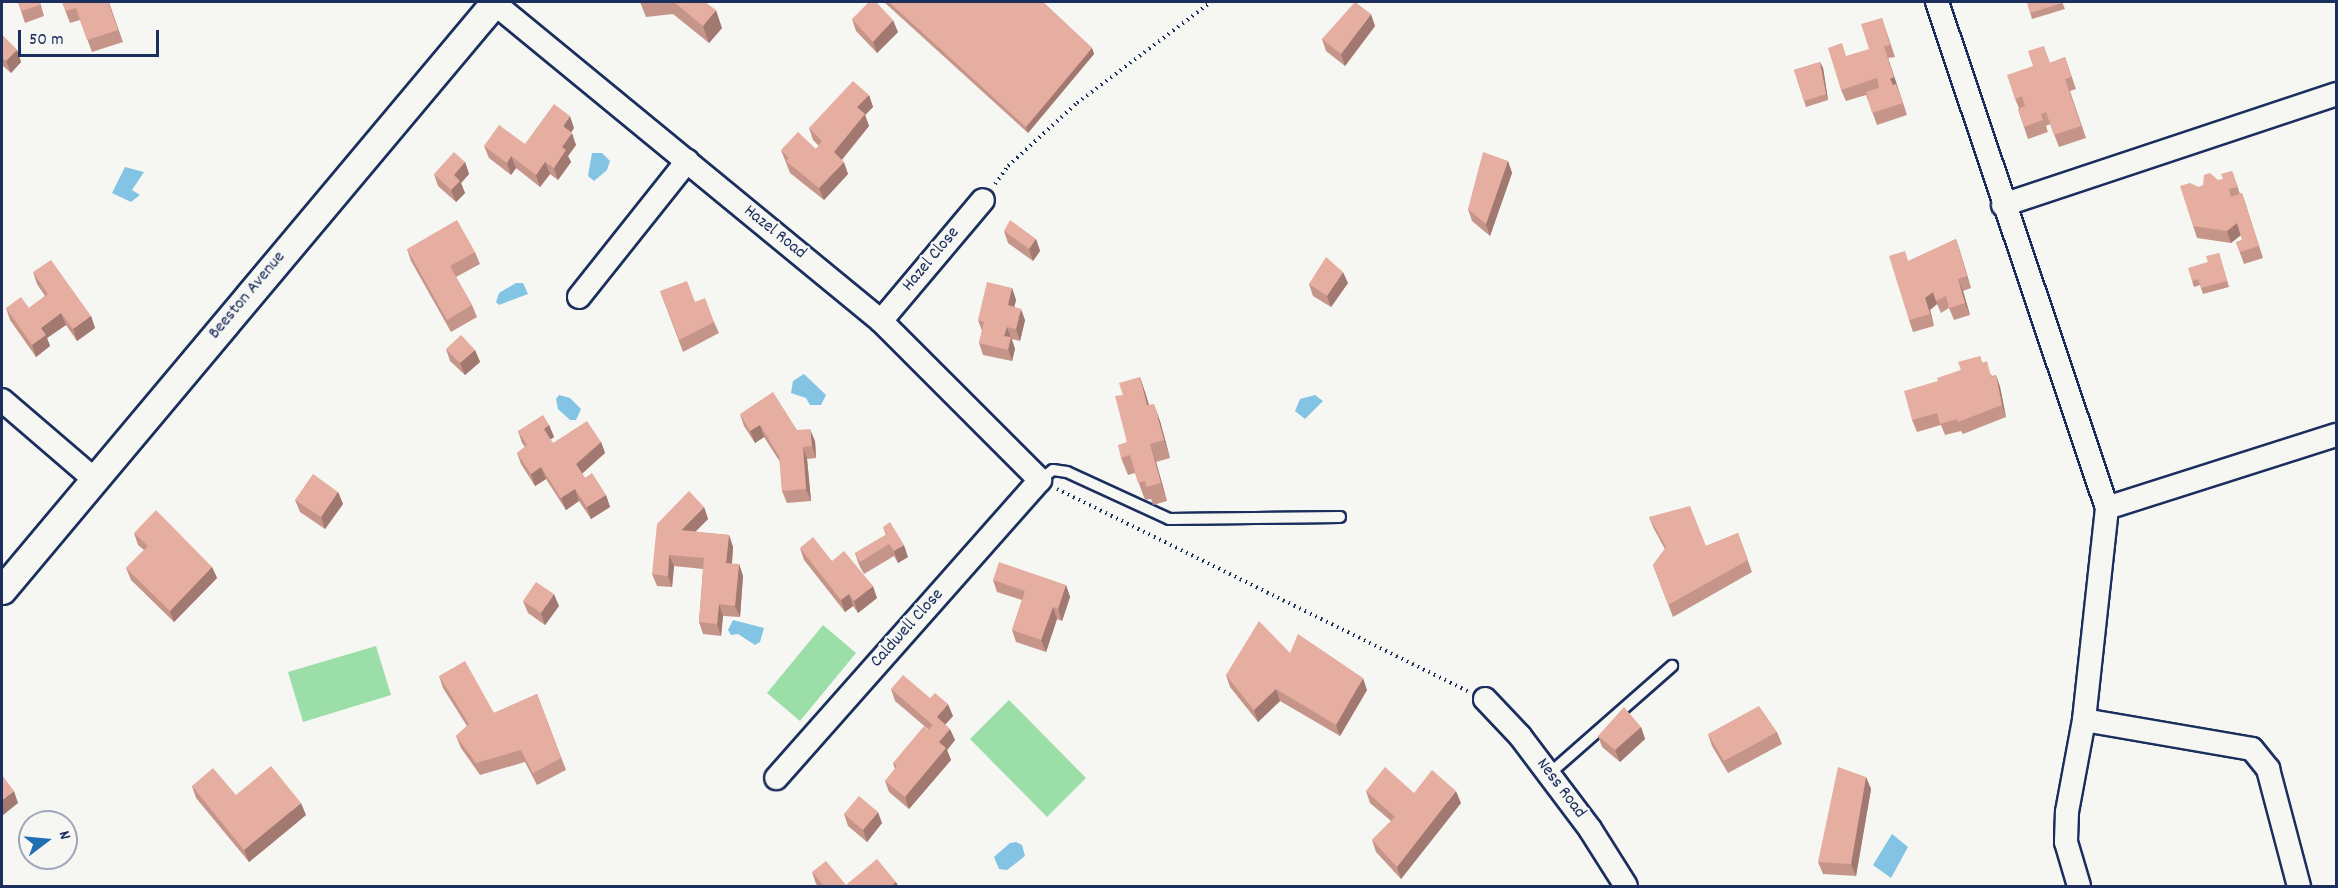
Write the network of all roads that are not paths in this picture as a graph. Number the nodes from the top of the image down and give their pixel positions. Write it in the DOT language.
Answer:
graph roads {
  1 [pos="494,2"];
  2 [pos="1937,2"];
  3 [pos="2337,94"];
  4 [pos="687,161"];
  5 [pos="983,200"];
  6 [pos="2003,205"];
  7 [pos="579,297"];
  8 [pos="881,321"];
  9 [pos="2,400"];
  10 [pos="2337,435"];
  11 [pos="95,480"];
  12 [pos="1040,480"];
  13 [pos="2107,508"];
  14 [pos="1340,517"];
  15 [pos="2,590"];
  16 [pos="1672,666"];
  17 [pos="1485,699"];
  18 [pos="2084,720"];
  19 [pos="1549,774"];
  20 [pos="776,778"];
  21 [pos="1626,886"];
  22 [pos="2079,886"];
  23 [pos="2299,886"];
  1 -- 4 [label="street, Hazel Road"];
  1 -- 11 [label="street, Beeston Avenue"];
  2 -- 6 [label="street"];
  3 -- 6 [label="street"];
  4 -- 7 [label="street"];
  4 -- 8 [label="street, Hazel Road"];
  5 -- 8 [label="street, Hazel Close"];
  6 -- 13 [label="street"];
  8 -- 12 [label="street, Hazel Road"];
  9 -- 11 [label="street"];
  10 -- 13 [label="street"];
  11 -- 15 [label="street, Beeston Avenue"];
  12 -- 14 [label="lane"];
  12 -- 20 [label="street, Caldwell Close"];
  13 -- 18 [label="street"];
  16 -- 19 [label="lane"];
  17 -- 19 [label="street, Ness Road"];
  18 -- 22 [label="street"];
  18 -- 23 [label="street"];
  19 -- 21 [label="street, Ness Road"];
}
